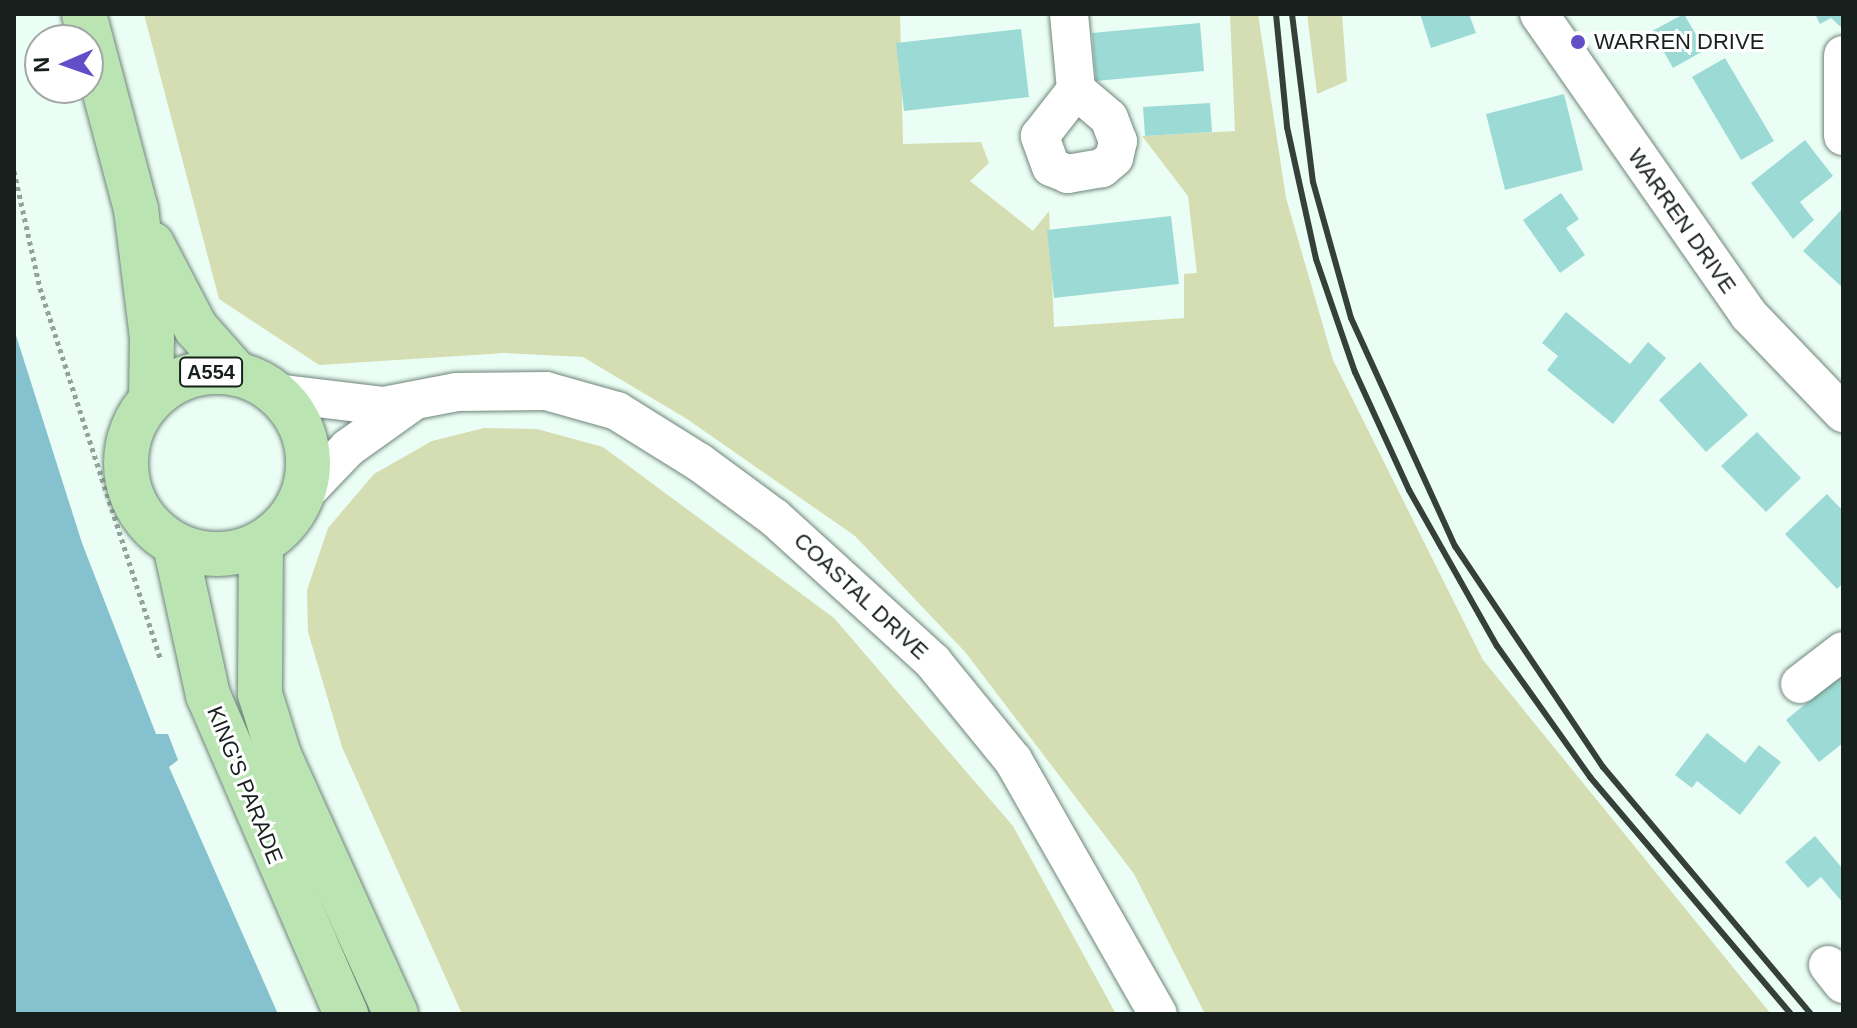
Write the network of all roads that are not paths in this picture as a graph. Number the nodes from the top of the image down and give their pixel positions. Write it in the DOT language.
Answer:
graph roads {
  1 [pos="84,14"];
  2 [pos="1069,14"];
  3 [pos="1539,14"];
  4 [pos="1843,55"];
  5 [pos="1076,90"];
  6 [pos="1843,136"];
  7 [pos="136,209"];
  8 [pos="237,374"];
  9 [pos="276,393"];
  10 [pos="151,399"];
  11 [pos="411,403"];
  12 [pos="1843,413"];
  13 [pos="303,495"];
  14 [pos="261,543"];
  15 [pos="175,545"];
  16 [pos="1843,651"];
  17 [pos="1800,684"];
  18 [pos="346,1014"];
  19 [pos="396,1014"];
  20 [pos="1158,1014"];
  1 -- 7 [label="main road, A554"];
  2 -- 5 [label="street"];
  3 -- 12 [label="street, WARREN DRIVE"];
  4 -- 6 [label="street"];
  7 -- 8 [label="main road, A554"];
  7 -- 10 [label="main road, A554"];
  8 -- 9 [label="main road, A554"];
  8 -- 10 [label="main road, A554"];
  9 -- 11 [label="street, COASTAL DRIVE"];
  9 -- 13 [label="main road"];
  10 -- 15 [label="main road, A554"];
  11 -- 13 [label="street, COASTAL DRIVE"];
  11 -- 20 [label="street, COASTAL DRIVE"];
  13 -- 14 [label="main road"];
  14 -- 15 [label="main road, A554"];
  14 -- 19 [label="main road, KING'S PARADE"];
  15 -- 18 [label="main road, KING'S PARADE"];
  16 -- 17 [label="street"];
}
